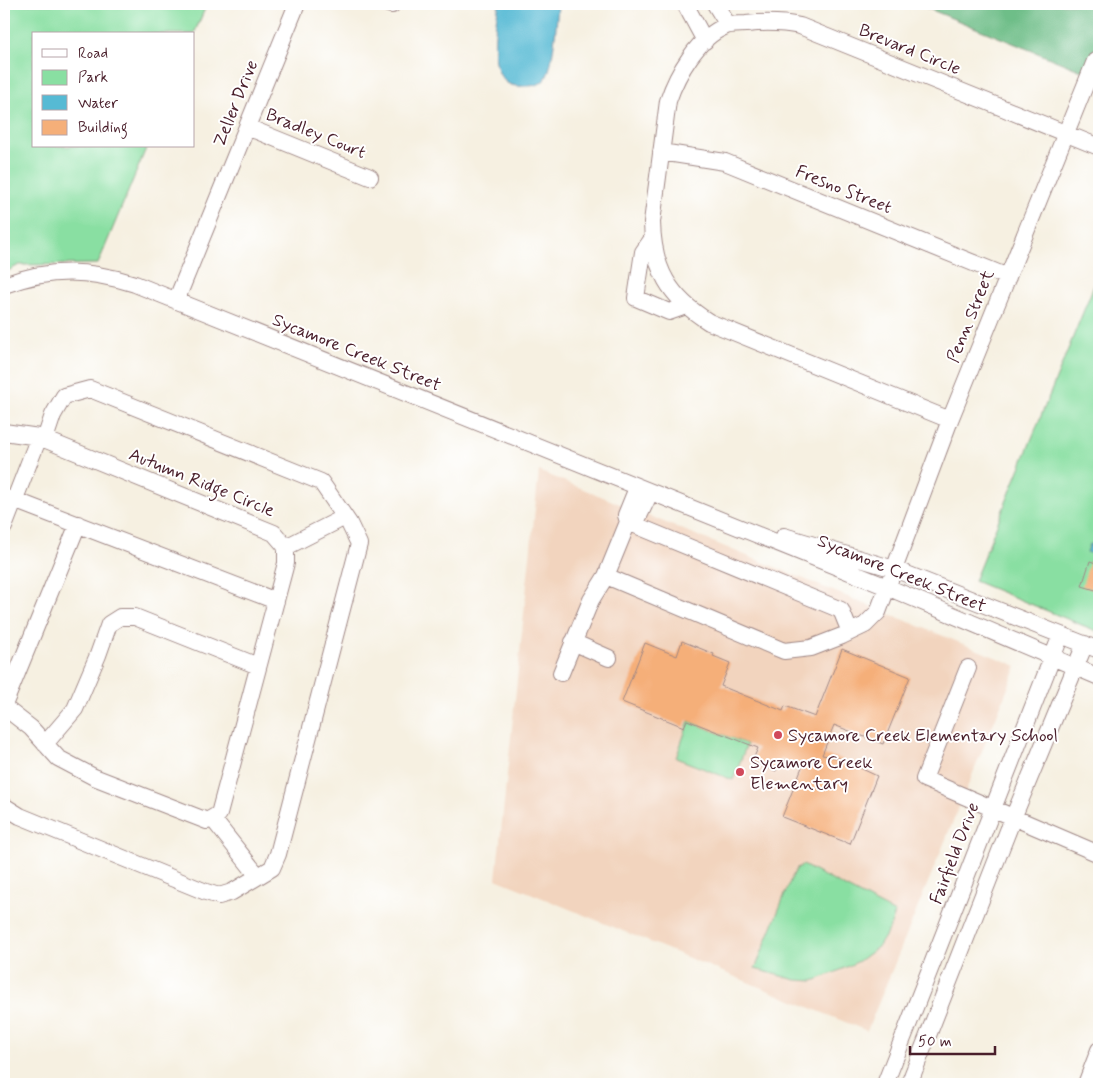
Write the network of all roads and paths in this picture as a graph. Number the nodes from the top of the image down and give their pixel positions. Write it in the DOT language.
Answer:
graph roads {
  1 [pos="297,4"];
  2 [pos="685,4"];
  3 [pos="715,4"];
  4 [pos="728,25"];
  5 [pos="705,40"];
  6 [pos="1095,62"];
  7 [pos="247,127"];
  8 [pos="1065,134"];
  9 [pos="1099,147"];
  10 [pos="661,152"];
  11 [pos="370,177"];
  12 [pos="652,239"];
  13 [pos="1008,277"];
  14 [pos="4,285"];
  15 [pos="176,300"];
  16 [pos="686,306"];
  17 [pos="950,420"];
  18 [pos="4,432"];
  19 [pos="42,438"];
  20 [pos="644,490"];
  21 [pos="9,499"];
  22 [pos="689,508"];
  23 [pos="345,517"];
  24 [pos="628,522"];
  25 [pos="78,524"];
  26 [pos="4,527"];
  27 [pos="286,547"];
  28 [pos="894,569"];
  29 [pos="606,576"];
  30 [pos="887,588"];
  31 [pos="276,601"];
  32 [pos="850,632"];
  33 [pos="1061,635"];
  34 [pos="573,642"];
  35 [pos="1092,647"];
  36 [pos="1053,657"];
  37 [pos="609,658"];
  38 [pos="258,666"];
  39 [pos="1076,666"];
  40 [pos="968,668"];
  41 [pos="561,673"];
  42 [pos="1099,677"];
  43 [pos="4,706"];
  44 [pos="46,744"];
  45 [pos="4,806"];
  46 [pos="993,809"];
  47 [pos="212,818"];
  48 [pos="1014,818"];
  49 [pos="1099,854"];
  50 [pos="258,876"];
  51 [pos="1099,1050"];
  52 [pos="885,1084"];
  53 [pos="909,1084"];
  54 [pos="1086,1084"];
  1 -- 7 [label="street, Zeller Drive"];
  2 -- 5 [label="street"];
  3 -- 4 [label="street"];
  4 -- 5 [label="street, Brevard Circle"];
  4 -- 8 [label="street, Brevard Circle"];
  5 -- 10 [label="street, Brevard Circle"];
  6 -- 8 [label="street, Penn Street"];
  7 -- 11 [label="street, Bradley Court"];
  7 -- 15 [label="street, Zeller Drive"];
  8 -- 9 [label="street, Brevard Circle"];
  8 -- 13 [label="street, Penn Street"];
  10 -- 12 [label="street, Brevard Circle"];
  10 -- 13 [label="street, Fresno Street"];
  12 -- 16 [label="street, Brevard Circle"];
  12 -- 16 [label="street, Brevard Circle"];
  13 -- 17 [label="street, Penn Street"];
  14 -- 15 [label="street, Sycamore Creek Street"];
  15 -- 20 [label="street, Sycamore Creek Street"];
  16 -- 17 [label="street, Brevard Circle"];
  17 -- 28 [label="street, Penn Street"];
  18 -- 19 [label="street, Autumn Ridge Circle"];
  19 -- 21 [label="street"];
  19 -- 23 [label="street"];
  19 -- 27 [label="street, Autumn Ridge Circle"];
  20 -- 22 [label="street, Sycamore Creek Street"];
  20 -- 24 [label="street"];
  21 -- 25 [label="street"];
  21 -- 26 [label="street"];
  22 -- 28 [label="street, Sycamore Creek Street"];
  22 -- 30 [label="street, Sycamore Creek Street"];
  23 -- 27 [label="street"];
  23 -- 50 [label="street"];
  24 -- 29 [label="street"];
  24 -- 32 [label="street"];
  25 -- 31 [label="street"];
  25 -- 43 [label="street"];
  27 -- 31 [label="street"];
  28 -- 30 [label="street, Penn Street"];
  28 -- 33 [label="street, Sycamore Creek Street"];
  29 -- 32 [label="street, Penn Street"];
  29 -- 34 [label="street"];
  30 -- 32 [label="street, Penn Street"];
  30 -- 36 [label="street, Sycamore Creek Street"];
  31 -- 38 [label="street"];
  33 -- 35 [label="street, Sycamore Creek Street"];
  33 -- 36 [label="street, Fairfield Drive"];
  34 -- 37 [label="street"];
  34 -- 41 [label="street"];
  35 -- 39 [label="street"];
  36 -- 39 [label="street, Sycamore Creek Street"];
  36 -- 46 [label="street, Fairfield Drive"];
  38 -- 44 [label="street"];
  38 -- 47 [label="street"];
  39 -- 42 [label="street, Sycamore Creek Street"];
  39 -- 48 [label="street"];
  40 -- 46 [label="street"];
  43 -- 44 [label="street"];
  44 -- 47 [label="street"];
  45 -- 50 [label="street"];
  46 -- 48 [label="street"];
  46 -- 52 [label="street, Fairfield Drive"];
  47 -- 50 [label="street"];
  48 -- 49 [label="street"];
  48 -- 53 [label="street"];
  51 -- 54 [label="street"];
}
